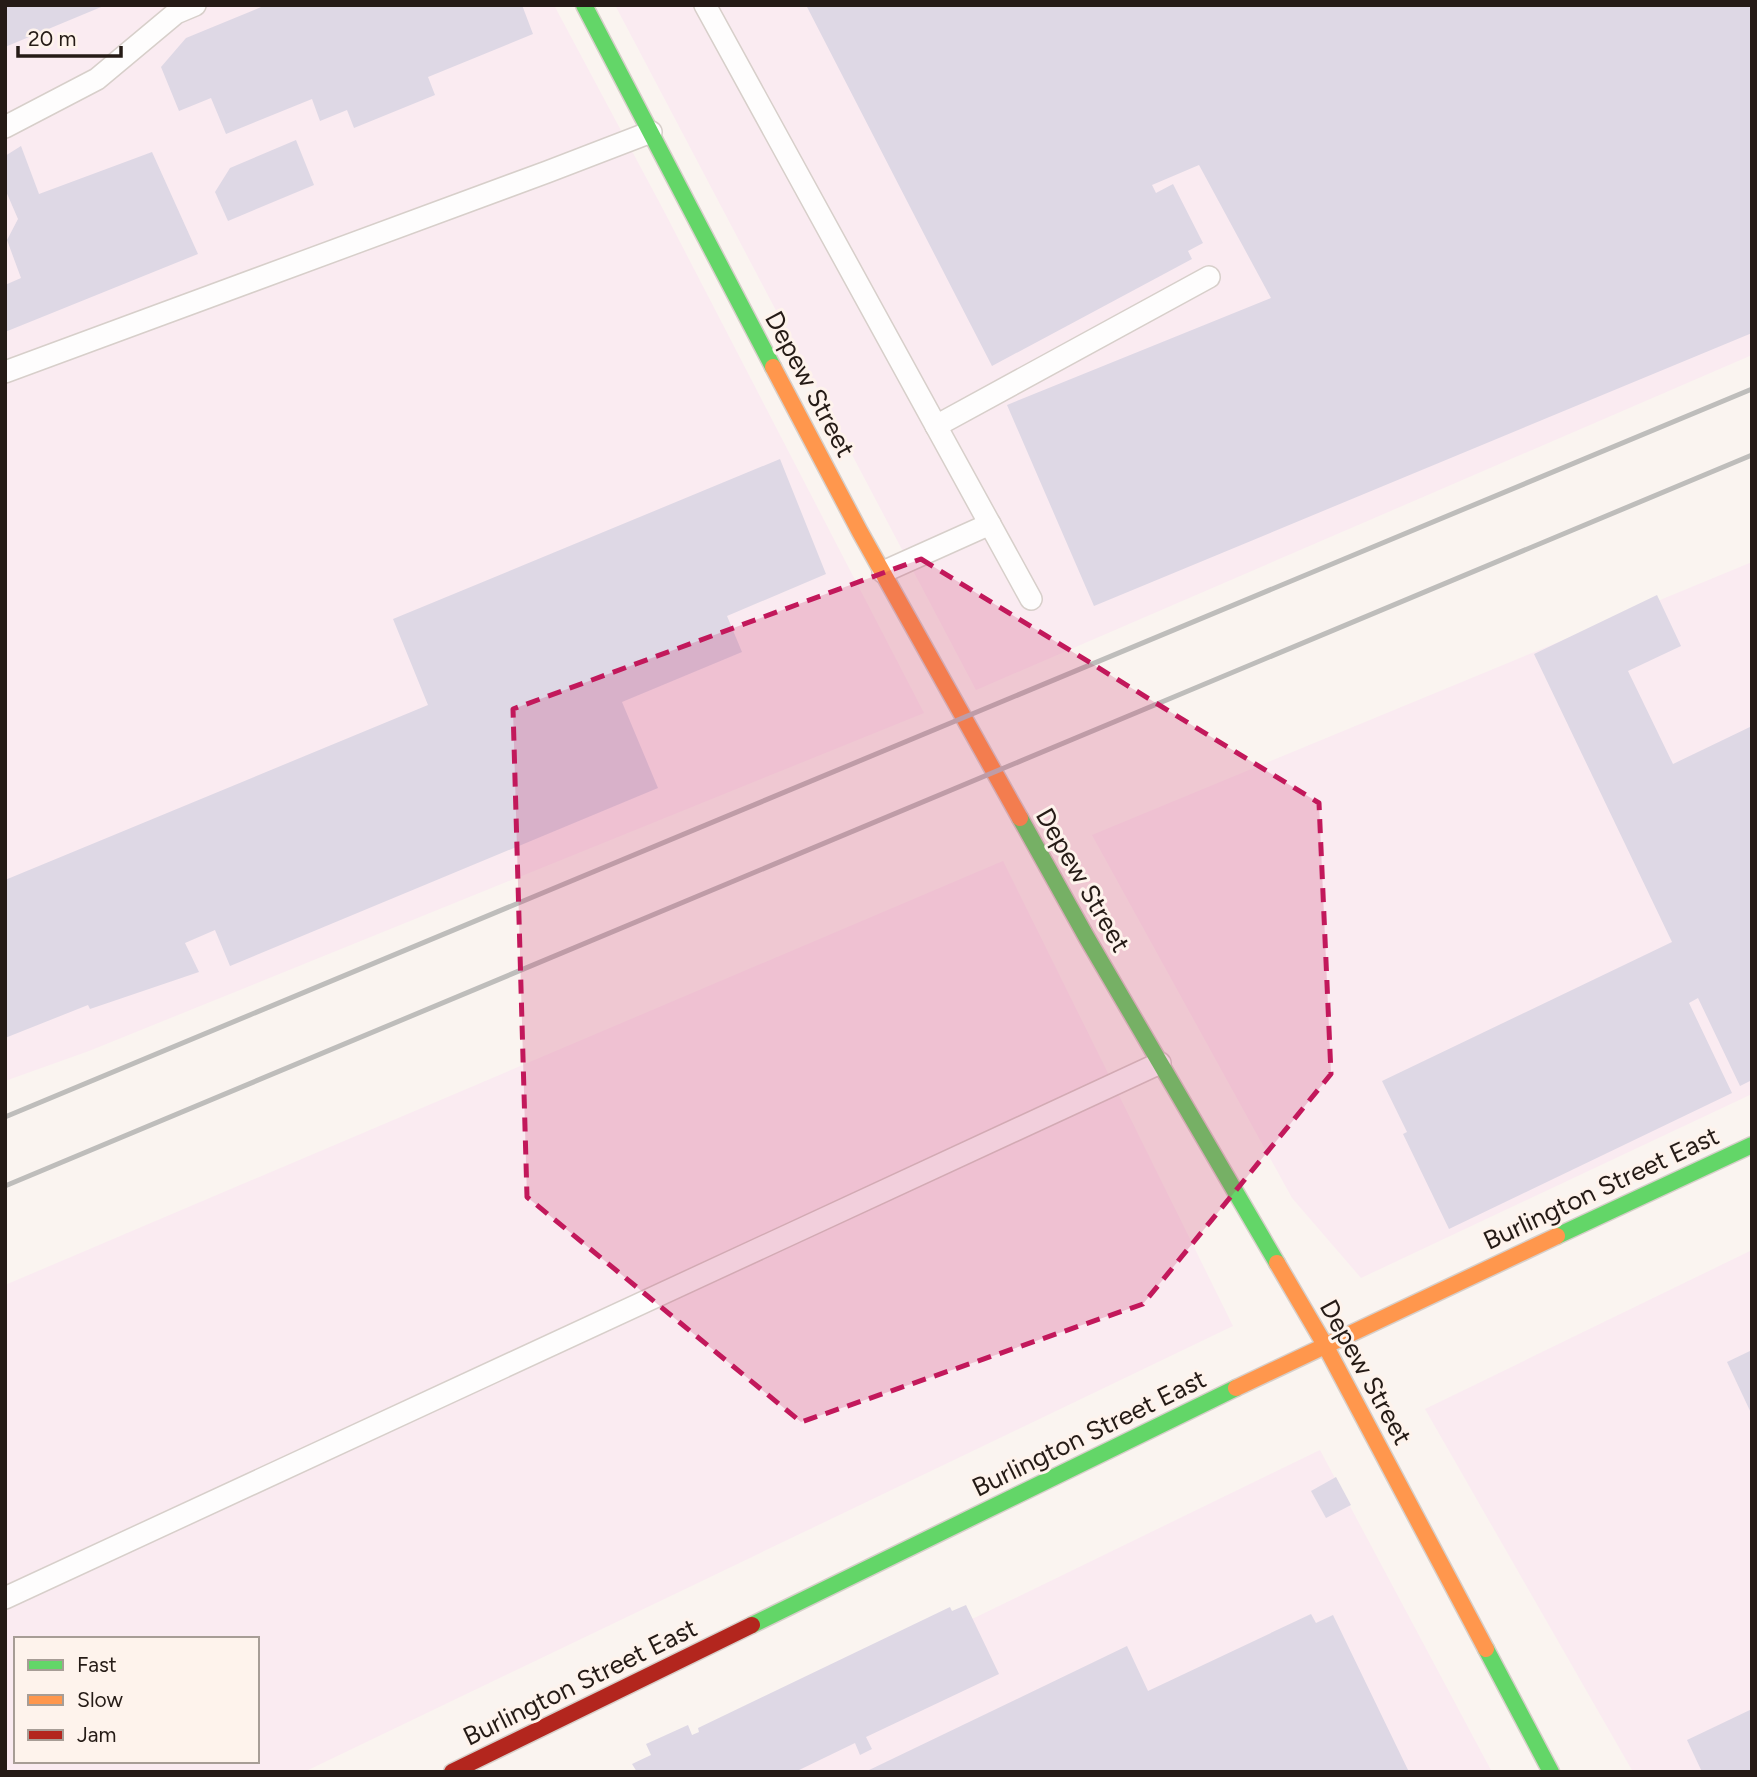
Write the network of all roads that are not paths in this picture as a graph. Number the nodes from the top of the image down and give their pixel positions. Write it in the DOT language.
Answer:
graph roads {
  1 [pos="195,5"];
  2 [pos="584,5"];
  3 [pos="705,5"];
  4 [pos="5,127"];
  5 [pos="651,132"];
  6 [pos="1209,278"];
  7 [pos="5,372"];
  8 [pos="936,426"];
  9 [pos="990,524"];
  10 [pos="883,572"];
  11 [pos="1031,599"];
  12 [pos="1160,1063"];
  13 [pos="1752,1145"];
  14 [pos="1325,1345"];
  15 [pos="5,1598"];
  16 [pos="452,1772"];
  17 [pos="1551,1772"];
  1 -- 4 [label="lane"];
  2 -- 5 [label="street, Depew Street"];
  3 -- 8 [label="lane"];
  5 -- 7 [label="lane"];
  5 -- 10 [label="street, Depew Street"];
  6 -- 8 [label="lane"];
  8 -- 9 [label="lane"];
  9 -- 10 [label="lane"];
  9 -- 11 [label="lane"];
  10 -- 12 [label="street, Depew Street"];
  12 -- 14 [label="street, Depew Street"];
  12 -- 15 [label="lane"];
  13 -- 14 [label="street, Burlington Street East"];
  14 -- 16 [label="street, Burlington Street East"];
  14 -- 17 [label="street, Depew Street"];
}
